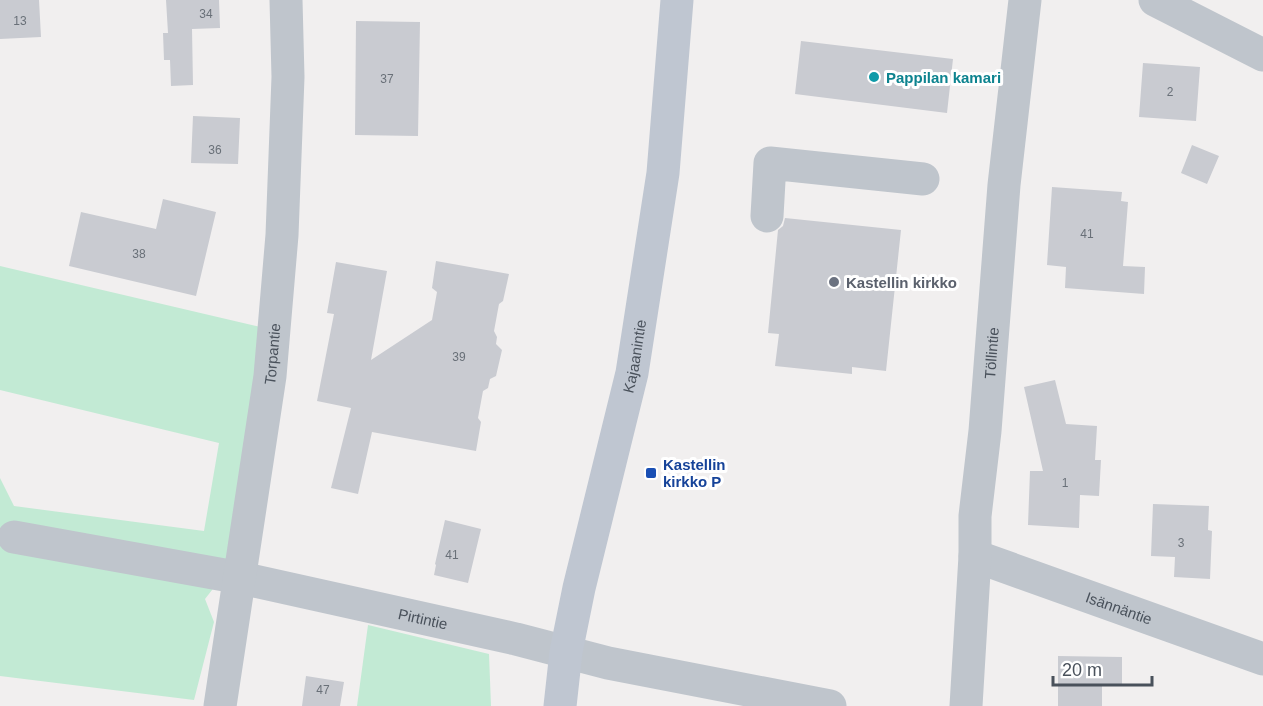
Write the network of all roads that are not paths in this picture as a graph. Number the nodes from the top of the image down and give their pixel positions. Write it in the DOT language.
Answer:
graph roads {
  1 [pos="286,0"];
  2 [pos="677,0"];
  3 [pos="1025,0"];
  4 [pos="1155,0"];
  5 [pos="1263,55"];
  6 [pos="923,179"];
  7 [pos="767,216"];
  8 [pos="14,537"];
  9 [pos="975,556"];
  10 [pos="241,578"];
  11 [pos="566,652"];
  12 [pos="1263,659"];
  13 [pos="220,706"];
  14 [pos="560,706"];
  15 [pos="830,706"];
  16 [pos="966,706"];
  1 -- 10 [label="street, Torpantie"];
  2 -- 11 [label="main road, Kajaanintie"];
  3 -- 9 [label="street, Töllintie"];
  4 -- 5 [label="street"];
  6 -- 7 [label="street"];
  8 -- 10 [label="street, Pirtintie"];
  9 -- 12 [label="street, Isännäntie"];
  9 -- 16 [label="street, Töllintie"];
  10 -- 11 [label="street, Pirtintie"];
  10 -- 13 [label="street, Torpantie"];
  11 -- 14 [label="main road, Kajaanintie"];
  11 -- 15 [label="street, Pirtintie"];
}
